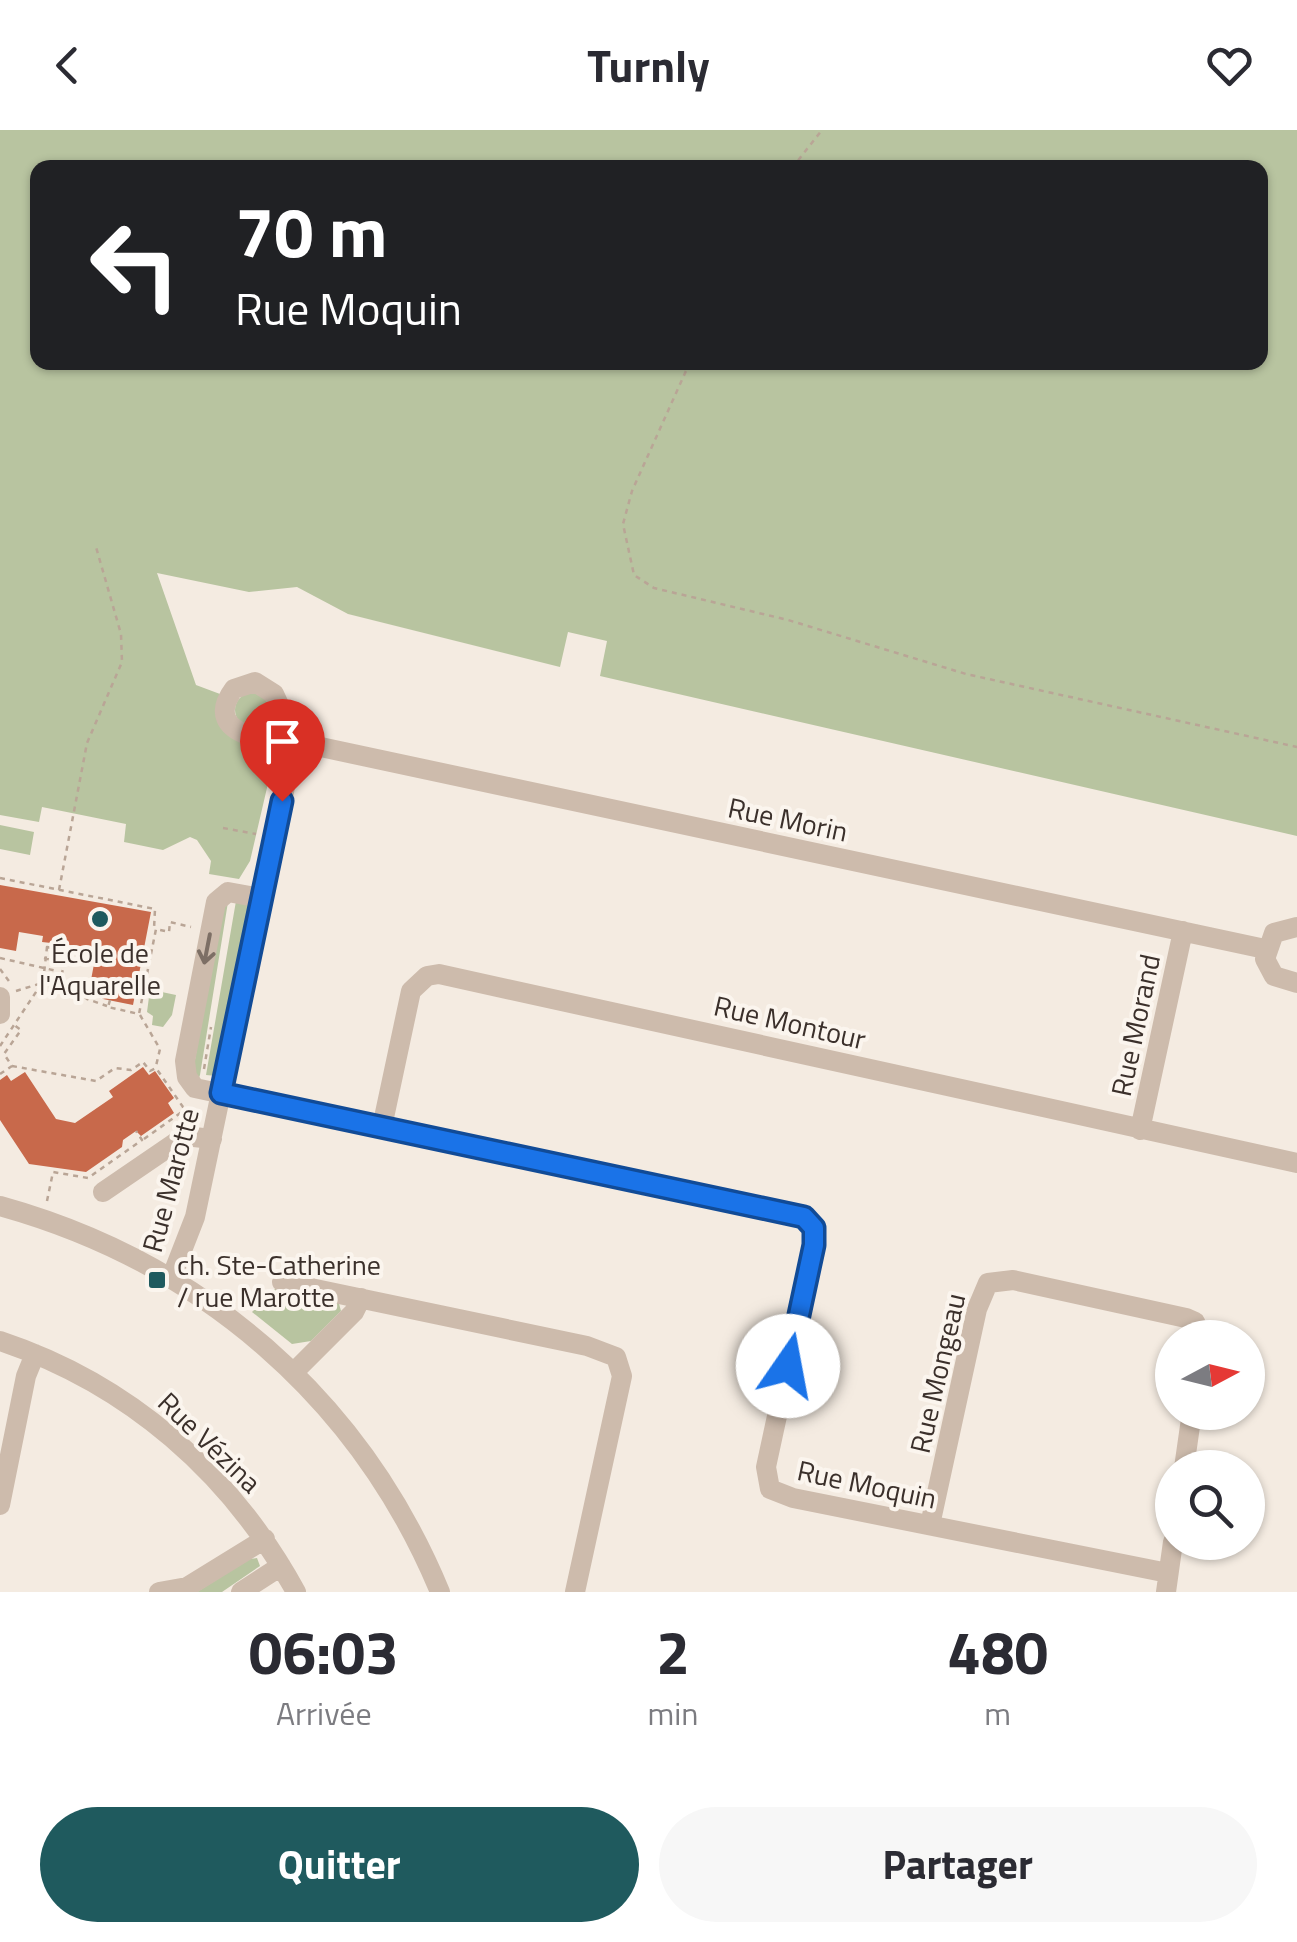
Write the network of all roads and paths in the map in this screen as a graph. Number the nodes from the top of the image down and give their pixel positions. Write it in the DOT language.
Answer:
graph roads {
  1 [pos="822,130"];
  2 [pos="798,160"];
  3 [pos="686,370"];
  4 [pos="96,547"];
  5 [pos="1297,747"];
  6 [pos="299,748"];
  7 [pos="224,828"];
  8 [pos="260,835"];
  9 [pos="0,878"];
  10 [pos="58,890"];
  11 [pos="261,898"];
  12 [pos="1297,926"];
  13 [pos="199,928"];
  14 [pos="156,929"];
  15 [pos="1183,931"];
  16 [pos="1265,949"];
  17 [pos="0,958"];
  18 [pos="44,958"];
  19 [pos="61,962"];
  20 [pos="42,968"];
  21 [pos="59,972"];
  22 [pos="61,978"];
  23 [pos="43,982"];
  24 [pos="1297,983"];
  25 [pos="7,994"];
  26 [pos="110,1000"];
  27 [pos="108,1007"];
  28 [pos="139,1014"];
  29 [pos="149,1015"];
  30 [pos="7,1020"];
  31 [pos="143,1020"];
  32 [pos="0,1046"];
  33 [pos="12,1066"];
  34 [pos="0,1074"];
  35 [pos="221,1093"];
  36 [pos="198,1102"];
  37 [pos="186,1108"];
  38 [pos="382,1127"];
  39 [pos="1140,1130"];
  40 [pos="136,1131"];
  41 [pos="204,1131"];
  42 [pos="142,1140"];
  43 [pos="1297,1164"];
  44 [pos="104,1192"];
  45 [pos="47,1202"];
  46 [pos="0,1206"];
  47 [pos="172,1276"];
  48 [pos="282,1282"];
  49 [pos="361,1298"];
  50 [pos="1188,1320"];
  51 [pos="0,1341"];
  52 [pos="36,1354"];
  53 [pos="295,1371"];
  54 [pos="0,1505"];
  55 [pos="930,1525"];
  56 [pos="265,1539"];
  57 [pos="281,1566"];
  58 [pos="1167,1582"];
  59 [pos="159,1592"];
  60 [pos="240,1592"];
  61 [pos="296,1592"];
  62 [pos="440,1592"];
  63 [pos="575,1592"];
  1 -- 2 [label="path"];
  3 -- 5 [label="path"];
  4 -- 10 [label="path"];
  6 -- 11 [label="street, Rue Marotte"];
  6 -- 15 [label="street, Rue Morin"];
  7 -- 8 [label="path"];
  9 -- 10 [label="path"];
  10 -- 14 [label="path"];
  11 -- 35 [label="street, Rue Marotte"];
  11 -- 35 [label="street, one-way"];
  12 -- 16 [label="street"];
  13 -- 14 [label="path"];
  14 -- 28 [label="path"];
  15 -- 16 [label="street, Rue Morin"];
  15 -- 39 [label="street, Rue Morand"];
  16 -- 24 [label="street"];
  17 -- 20 [label="path"];
  18 -- 19 [label="path"];
  18 -- 19 [label="path"];
  18 -- 20 [label="path"];
  19 -- 21 [label="path"];
  20 -- 21 [label="path"];
  20 -- 23 [label="path"];
  21 -- 22 [label="path"];
  22 -- 23 [label="path"];
  22 -- 27 [label="path"];
  23 -- 25 [label="path"];
  23 -- 30 [label="path"];
  25 -- 30 [label="street"];
  26 -- 27 [label="path"];
  27 -- 28 [label="path"];
  28 -- 31 [label="path"];
  29 -- 31 [label="path"];
  30 -- 32 [label="path"];
  30 -- 33 [label="path"];
  31 -- 33 [label="path"];
  33 -- 34 [label="path"];
  35 -- 38 [label="street, Rue Moquin"];
  35 -- 41 [label="street, Rue Marotte"];
  36 -- 41 [label="path, Rue Marotte"];
  37 -- 42 [label="path"];
  38 -- 39 [label="street, Rue Montour"];
  38 -- 55 [label="street, Rue Moquin"];
  39 -- 43 [label="street, Rue Montour"];
  40 -- 42 [label="path"];
  41 -- 44 [label="street"];
  41 -- 47 [label="street, Rue Marotte"];
  42 -- 45 [label="path"];
  46 -- 47 [label="street"];
  47 -- 53 [label="street"];
  48 -- 49 [label="street"];
  49 -- 53 [label="street"];
  49 -- 63 [label="street"];
  50 -- 55 [label="street, Rue Mongeau"];
  51 -- 52 [label="street, Rue Vézina"];
  52 -- 54 [label="street"];
  52 -- 56 [label="street, Rue Vézina"];
  53 -- 62 [label="street"];
  55 -- 58 [label="street, Rue Moquin"];
  56 -- 57 [label="street, Rue Vézina"];
  56 -- 59 [label="street"];
  57 -- 60 [label="street"];
  57 -- 61 [label="street, Rue Vézina"];
}
